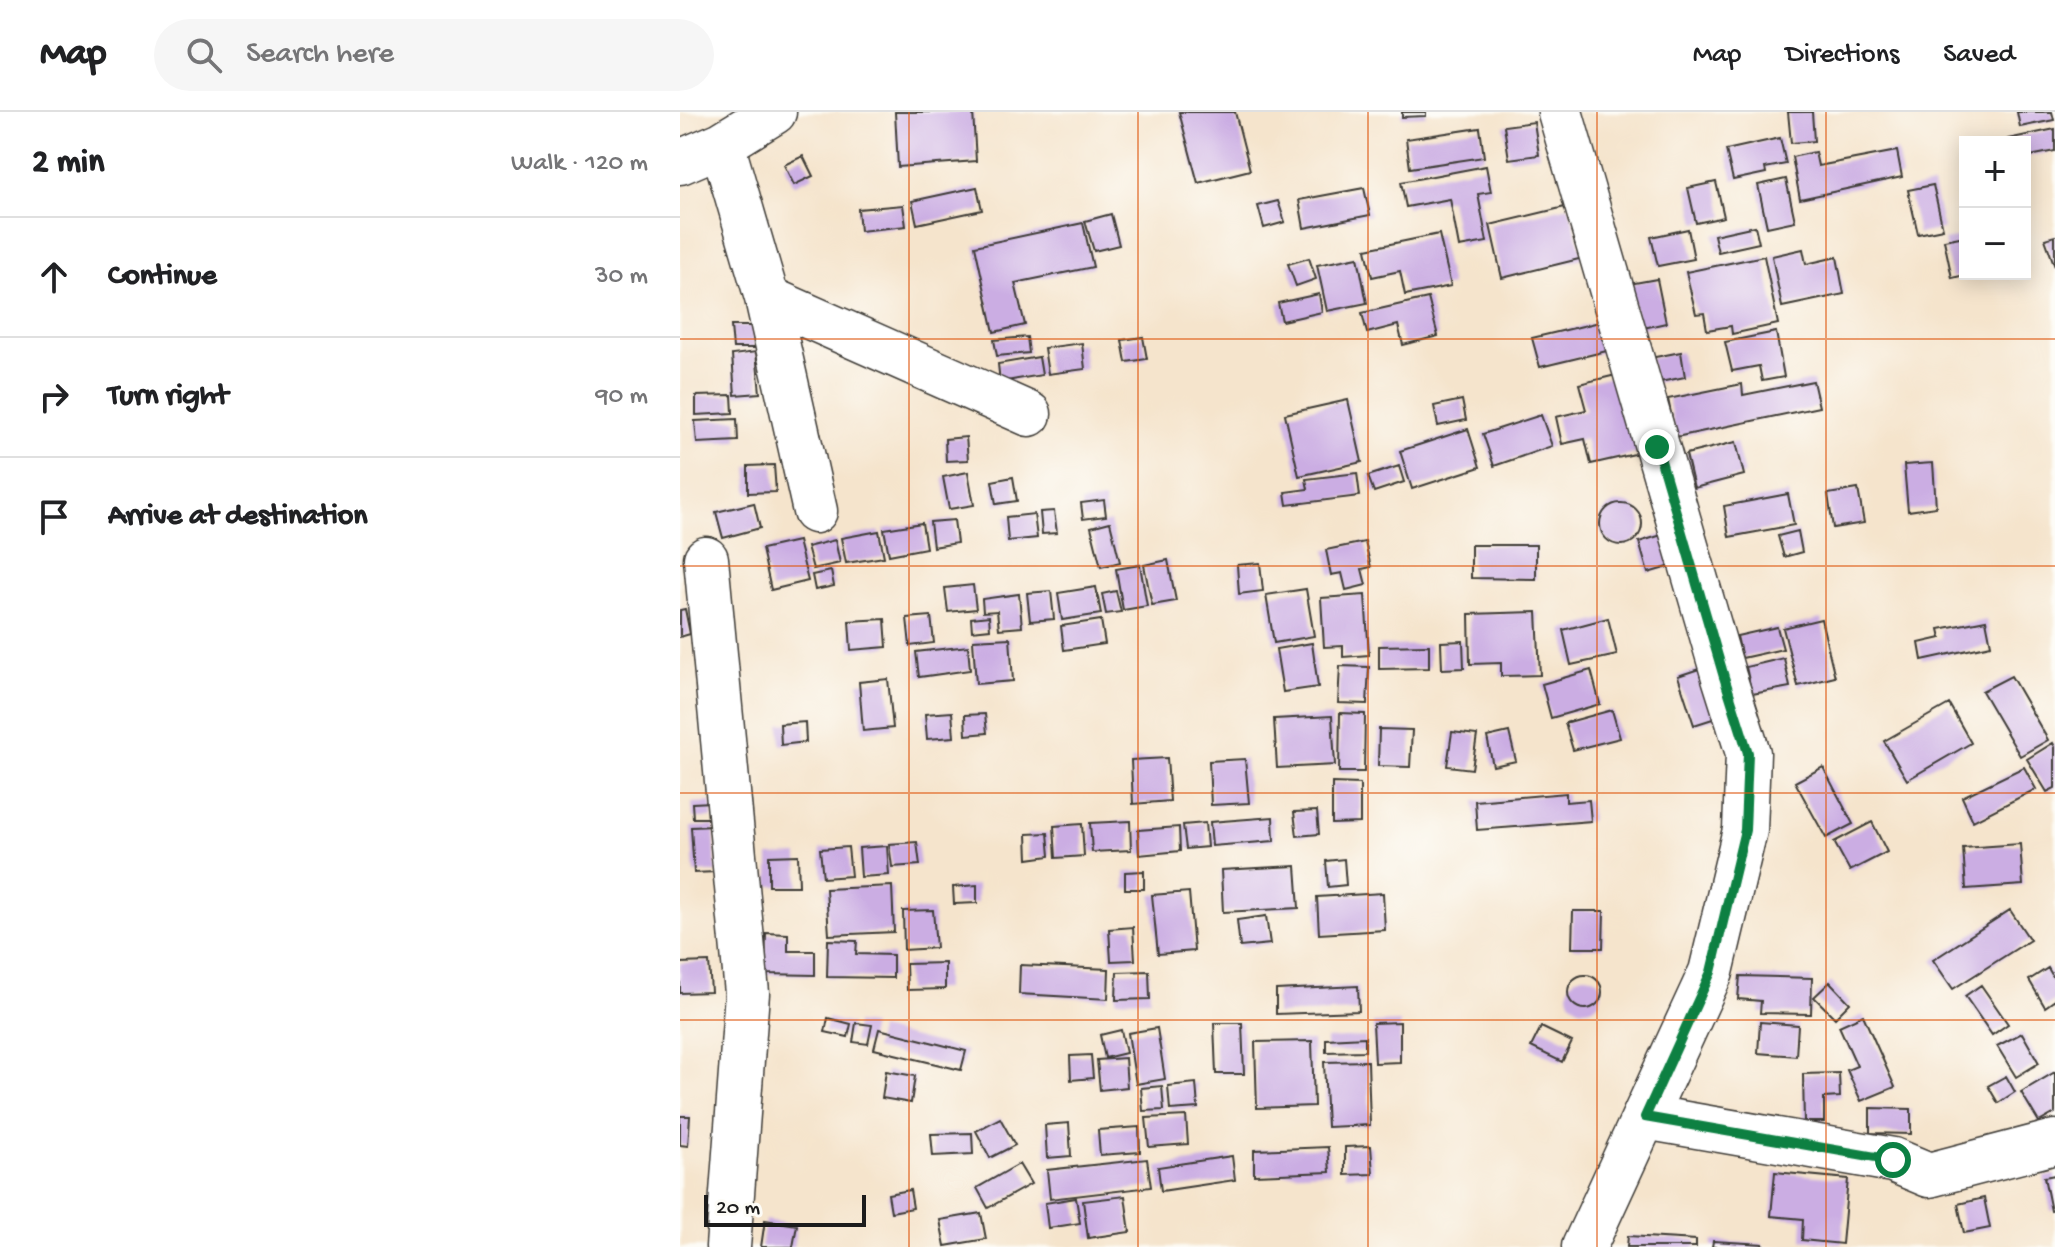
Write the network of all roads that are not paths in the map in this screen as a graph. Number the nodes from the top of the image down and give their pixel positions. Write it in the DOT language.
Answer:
graph roads {
  1 [pos="774,112"];
  2 [pos="1560,112"];
  3 [pos="722,144"];
  4 [pos="680,162"];
  5 [pos="767,298"];
  6 [pos="1029,414"];
  7 [pos="815,511"];
  8 [pos="706,559"];
  9 [pos="1645,1117"];
  10 [pos="2055,1142"];
  11 [pos="728,1247"];
  12 [pos="1584,1247"];
  1 -- 3 [label="street"];
  2 -- 9 [label="street"];
  3 -- 4 [label="street"];
  3 -- 5 [label="street"];
  5 -- 6 [label="street"];
  5 -- 7 [label="street"];
  8 -- 11 [label="street"];
  9 -- 10 [label="street"];
  9 -- 12 [label="street"];
}
